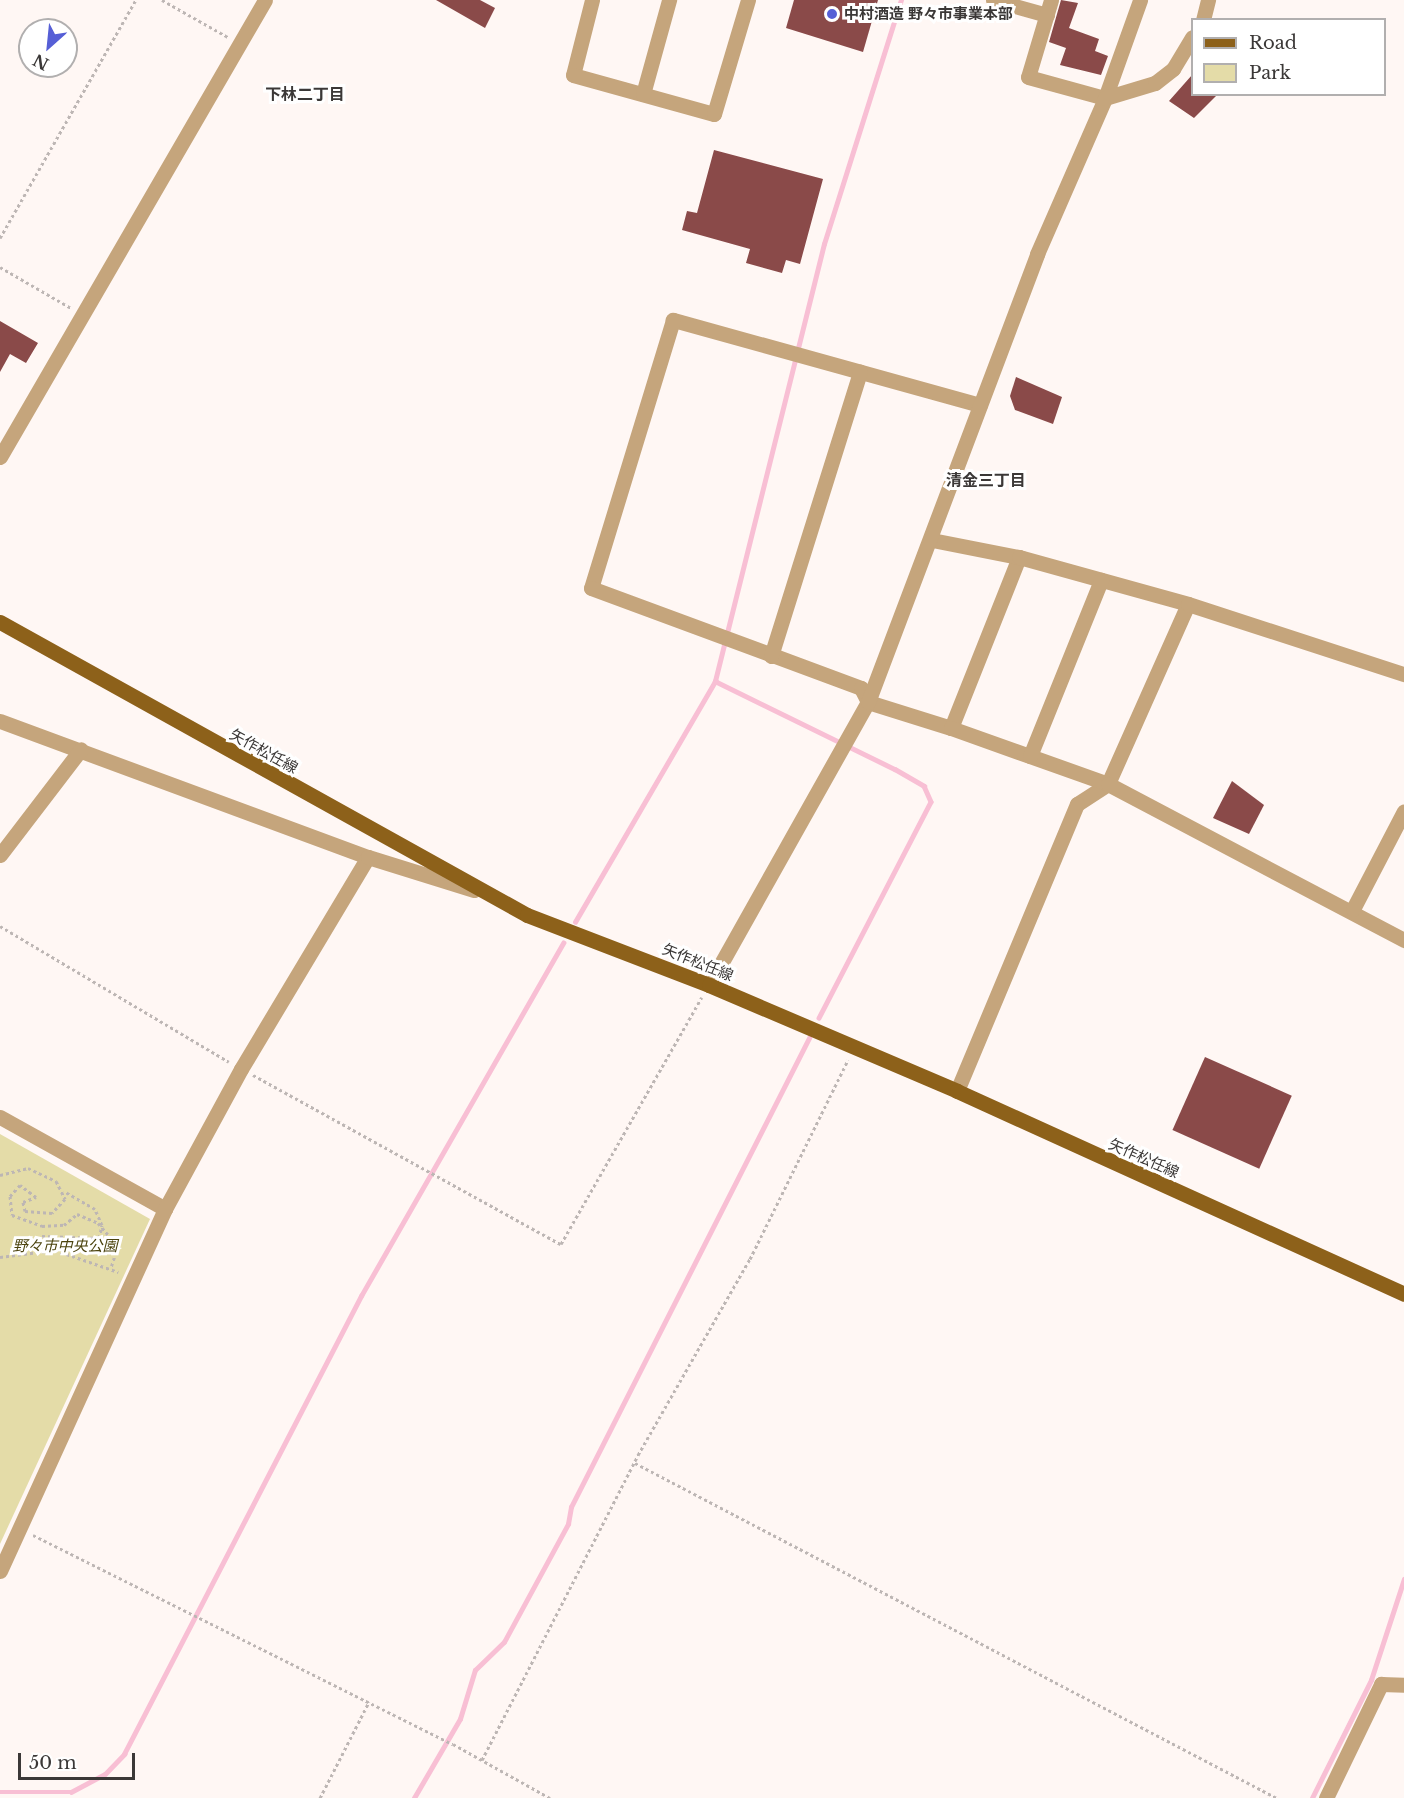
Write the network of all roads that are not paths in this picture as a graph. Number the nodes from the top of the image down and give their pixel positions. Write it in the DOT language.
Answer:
graph roads {
  1 [pos="265,0"];
  2 [pos="592,0"];
  3 [pos="669,0"];
  4 [pos="748,0"];
  5 [pos="993,0"];
  6 [pos="1140,0"];
  7 [pos="1208,0"];
  8 [pos="1049,7"];
  9 [pos="1204,18"];
  10 [pos="1191,39"];
  11 [pos="643,94"];
  12 [pos="1104,98"];
  13 [pos="860,372"];
  14 [pos="980,405"];
  15 [pos="0,457"];
  16 [pos="932,540"];
  17 [pos="1019,557"];
  18 [pos="1101,580"];
  19 [pos="1188,604"];
  20 [pos="0,622"];
  21 [pos="771,656"];
  22 [pos="1404,674"];
  23 [pos="868,702"];
  24 [pos="0,721"];
  25 [pos="951,728"];
  26 [pos="81,749"];
  27 [pos="1030,756"];
  28 [pos="1108,784"];
  29 [pos="1404,811"];
  30 [pos="0,855"];
  31 [pos="368,857"];
  32 [pos="478,891"];
  33 [pos="1353,909"];
  34 [pos="1404,940"];
  35 [pos="709,985"];
  36 [pos="957,1091"];
  37 [pos="0,1117"];
  38 [pos="165,1209"];
  39 [pos="1403,1289"];
  40 [pos="0,1571"];
  41 [pos="1404,1685"];
  42 [pos="1326,1798"];
  1 -- 15 [label="street"];
  2 -- 11 [label="street"];
  3 -- 11 [label="street"];
  4 -- 11 [label="street"];
  5 -- 8 [label="street"];
  6 -- 12 [label="street"];
  7 -- 9 [label="street"];
  8 -- 12 [label="street"];
  10 -- 12 [label="street"];
  12 -- 14 [label="street"];
  13 -- 14 [label="street"];
  13 -- 21 [label="street"];
  13 -- 21 [label="street"];
  14 -- 16 [label="street"];
  16 -- 17 [label="street"];
  16 -- 23 [label="street"];
  17 -- 18 [label="street"];
  17 -- 25 [label="street"];
  18 -- 19 [label="street"];
  18 -- 27 [label="street"];
  19 -- 22 [label="street"];
  19 -- 28 [label="street"];
  20 -- 32 [label="main road, 矢作松任線"];
  21 -- 23 [label="street"];
  23 -- 25 [label="street"];
  23 -- 35 [label="street"];
  24 -- 26 [label="street"];
  25 -- 27 [label="street"];
  26 -- 30 [label="street"];
  26 -- 31 [label="street"];
  27 -- 28 [label="street"];
  28 -- 33 [label="street"];
  28 -- 36 [label="street"];
  29 -- 33 [label="street"];
  31 -- 32 [label="street"];
  31 -- 38 [label="street"];
  32 -- 35 [label="main road, 矢作松任線"];
  33 -- 34 [label="street"];
  35 -- 36 [label="main road, 矢作松任線"];
  36 -- 39 [label="main road, 矢作松任線"];
  37 -- 38 [label="street"];
  38 -- 40 [label="street"];
  41 -- 42 [label="street"];
}
